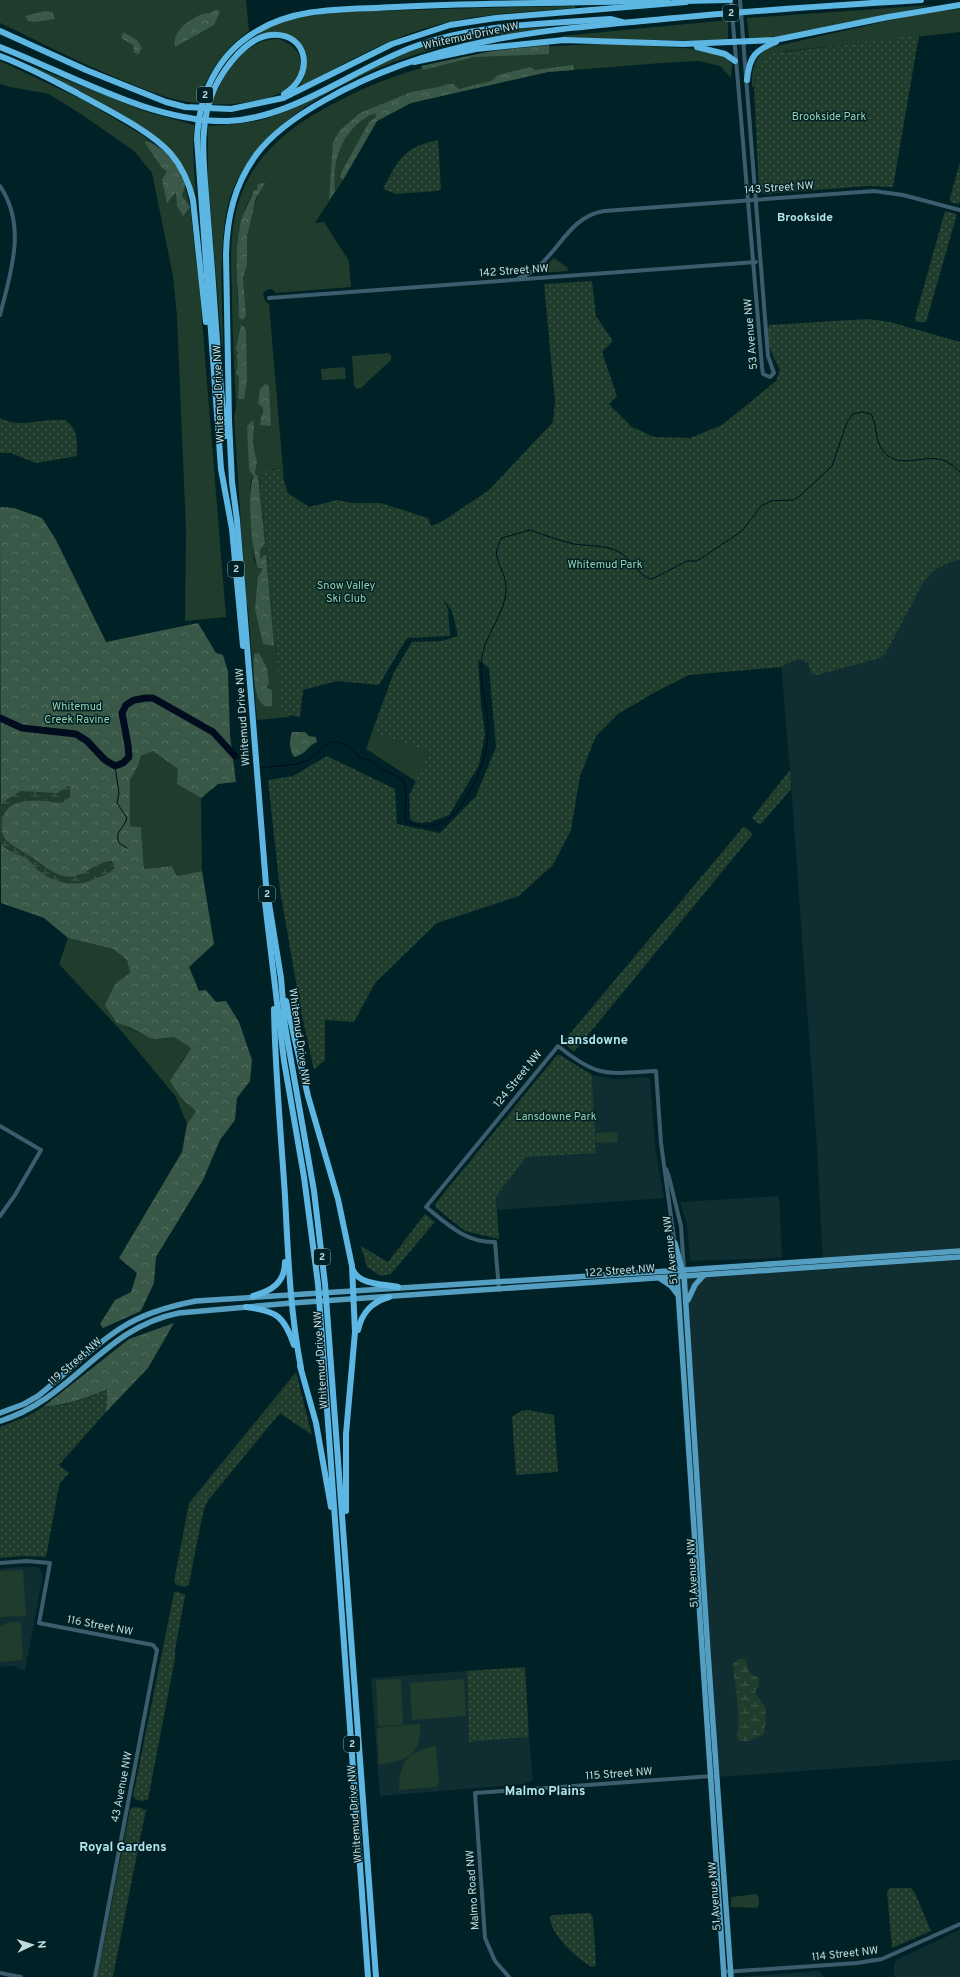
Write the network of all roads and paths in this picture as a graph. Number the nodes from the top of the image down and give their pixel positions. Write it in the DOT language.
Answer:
graph roads {
  1 [pos="490,0"];
  2 [pos="667,0"];
  3 [pos="676,0"];
  4 [pos="730,0"];
  5 [pos="740,0"];
  6 [pos="921,0"];
  7 [pos="686,2"];
  8 [pos="443,5"];
  9 [pos="960,5"];
  10 [pos="624,22"];
  11 [pos="0,31"];
  12 [pos="784,39"];
  13 [pos="744,42"];
  14 [pos="734,43"];
  15 [pos="684,44"];
  16 [pos="0,47"];
  17 [pos="0,56"];
  18 [pos="735,61"];
  19 [pos="391,67"];
  20 [pos="747,80"];
  21 [pos="272,100"];
  22 [pos="0,186"];
  23 [pos="756,199"];
  24 [pos="749,200"];
  25 [pos="960,210"];
  26 [pos="760,261"];
  27 [pos="754,262"];
  28 [pos="511,280"];
  29 [pos="269,298"];
  30 [pos="0,314"];
  31 [pos="213,367"];
  32 [pos="232,482"];
  33 [pos="247,669"];
  34 [pos="258,810"];
  35 [pos="274,975"];
  36 [pos="281,978"];
  37 [pos="656,1071"];
  38 [pos="0,1126"];
  39 [pos="666,1169"];
  40 [pos="0,1216"];
  41 [pos="286,1226"];
  42 [pos="675,1243"];
  43 [pos="960,1250"];
  44 [pos="960,1257"];
  45 [pos="352,1266"];
  46 [pos="681,1274"];
  47 [pos="704,1275"];
  48 [pos="659,1278"];
  49 [pos="498,1282"];
  50 [pos="398,1288"];
  51 [pos="342,1290"];
  52 [pos="354,1290"];
  53 [pos="499,1290"];
  54 [pos="291,1294"];
  55 [pos="253,1296"];
  56 [pos="678,1296"];
  57 [pos="389,1297"];
  58 [pos="354,1299"];
  59 [pos="292,1303"];
  60 [pos="305,1303"];
  61 [pos="686,1306"];
  62 [pos="246,1307"];
  63 [pos="160,1310"];
  64 [pos="161,1317"];
  65 [pos="688,1324"];
  66 [pos="355,1343"];
  67 [pos="301,1368"];
  68 [pos="0,1413"];
  69 [pos="0,1421"];
  70 [pos="344,1538"];
  71 [pos="337,1540"];
  72 [pos="0,1563"];
  73 [pos="156,1648"];
  74 [pos="711,1776"];
  75 [pos="717,1777"];
  76 [pos="475,1793"];
  77 [pos="960,1924"];
  78 [pos="0,1973"];
  79 [pos="724,1974"];
  80 [pos="730,1974"];
  81 [pos="21,1977"];
  82 [pos="94,1977"];
  83 [pos="368,1977"];
  84 [pos="376,1977"];
  85 [pos="509,1977"];
  1 -- 8 [label="highway"];
  2 -- 8 [label="highway, Whitemud Drive NW / 2"];
  3 -- 7 [label="highway, 2"];
  4 -- 7 [label="highway, 2"];
  4 -- 14 [label="street, 53 Avenue NW"];
  5 -- 13 [label="street, 53 Avenue NW"];
  6 -- 10 [label="highway, Whitemud Drive NW / 2"];
  7 -- 21 [label="highway"];
  8 -- 31 [label="highway, Whitemud Drive NW / 2"];
  9 -- 12 [label="highway"];
  10 -- 16 [label="highway"];
  10 -- 19 [label="highway, Whitemud Drive NW / 2"];
  11 -- 21 [label="highway"];
  12 -- 13 [label="highway"];
  12 -- 20 [label="highway"];
  13 -- 14 [label="highway"];
  13 -- 20 [label="street, 53 Avenue NW"];
  14 -- 15 [label="highway"];
  14 -- 18 [label="street, 53 Avenue NW"];
  15 -- 18 [label="highway"];
  15 -- 19 [label="highway"];
  17 -- 31 [label="highway"];
  18 -- 24 [label="street, 53 Avenue NW"];
  19 -- 32 [label="highway, Whitemud Drive NW / 2"];
  20 -- 23 [label="street, 53 Avenue NW"];
  21 -- 32 [label="highway"];
  22 -- 30 [label="street"];
  23 -- 24 [label="street, 143 Street NW"];
  23 -- 25 [label="street, 143 Street NW"];
  23 -- 26 [label="street, 53 Avenue NW"];
  24 -- 27 [label="street, 53 Avenue NW"];
  24 -- 28 [label="street, 143 Street NW"];
  26 -- 27 [label="street, 142 Street NW"];
  26 -- 27 [label="street, 53 Avenue NW"];
  27 -- 28 [label="street, 142 Street NW"];
  28 -- 29 [label="street, 142 Street NW"];
  31 -- 33 [label="highway, Whitemud Drive NW / 2"];
  32 -- 33 [label="highway, Whitemud Drive NW / 2"];
  33 -- 34 [label="highway, Whitemud Drive NW / 2"];
  34 -- 35 [label="highway, Whitemud Drive NW / 2"];
  34 -- 36 [label="highway, Whitemud Drive NW / 2"];
  35 -- 41 [label="highway"];
  35 -- 71 [label="highway, Whitemud Drive NW / 2"];
  36 -- 45 [label="highway"];
  36 -- 70 [label="highway, Whitemud Drive NW / 2"];
  37 -- 39 [label="street, 51 Avenue NW"];
  37 -- 49 [label="street, 124 Street NW"];
  38 -- 40 [label="street"];
  39 -- 42 [label="street, 51 Avenue NW"];
  39 -- 46 [label="street, 51 Avenue NW"];
  41 -- 54 [label="highway"];
  41 -- 55 [label="highway"];
  42 -- 46 [label="main road"];
  43 -- 46 [label="main road, 122 Street NW"];
  44 -- 47 [label="main road, 122 Street NW"];
  45 -- 50 [label="highway"];
  45 -- 52 [label="highway"];
  46 -- 47 [label="main road, 122 Street NW"];
  46 -- 48 [label="main road, 122 Street NW"];
  46 -- 49 [label="main road, 122 Street NW"];
  46 -- 56 [label="main road, 51 Avenue NW"];
  46 -- 61 [label="main road, 51 Avenue NW"];
  46 -- 65 [label="main road"];
  47 -- 61 [label="main road"];
  48 -- 53 [label="main road, 122 Street NW"];
  48 -- 56 [label="main road"];
  49 -- 50 [label="main road, 122 Street NW"];
  49 -- 53 [label="street"];
  50 -- 52 [label="main road, 122 Street NW"];
  51 -- 52 [label="main road, 122 Street NW"];
  51 -- 54 [label="main road, 119 Street NW"];
  52 -- 58 [label="highway"];
  53 -- 57 [label="main road, 122 Street NW"];
  54 -- 55 [label="main road, 119 Street NW"];
  54 -- 59 [label="highway"];
  55 -- 63 [label="main road, 119 Street NW"];
  56 -- 74 [label="main road, 51 Avenue NW"];
  57 -- 58 [label="main road, 122 Street NW"];
  57 -- 66 [label="highway"];
  58 -- 60 [label="main road, 122 Street NW"];
  58 -- 66 [label="highway"];
  59 -- 60 [label="main road, 119 Street NW"];
  59 -- 62 [label="main road, 119 Street NW"];
  59 -- 67 [label="highway"];
  61 -- 65 [label="main road, 51 Avenue NW"];
  62 -- 64 [label="main road, 119 Street NW"];
  62 -- 67 [label="highway"];
  63 -- 64 [label="street"];
  63 -- 68 [label="main road, 119 Street NW"];
  64 -- 69 [label="main road, 119 Street NW"];
  65 -- 75 [label="main road, 51 Avenue NW"];
  66 -- 70 [label="highway"];
  67 -- 71 [label="highway"];
  70 -- 84 [label="highway, Whitemud Drive NW / 2"];
  71 -- 83 [label="highway, Whitemud Drive NW / 2"];
  72 -- 73 [label="street, 116 Street NW"];
  73 -- 82 [label="street, 43 Avenue NW"];
  74 -- 75 [label="street, 115 Street NW"];
  74 -- 76 [label="street, 115 Street NW"];
  74 -- 79 [label="main road, 51 Avenue NW"];
  75 -- 80 [label="main road, 51 Avenue NW"];
  76 -- 85 [label="street, Malmo Road NW"];
  77 -- 80 [label="street, 114 Street NW"];
  78 -- 81 [label="street"];
  79 -- 80 [label="street, 114 Street NW"];
}
